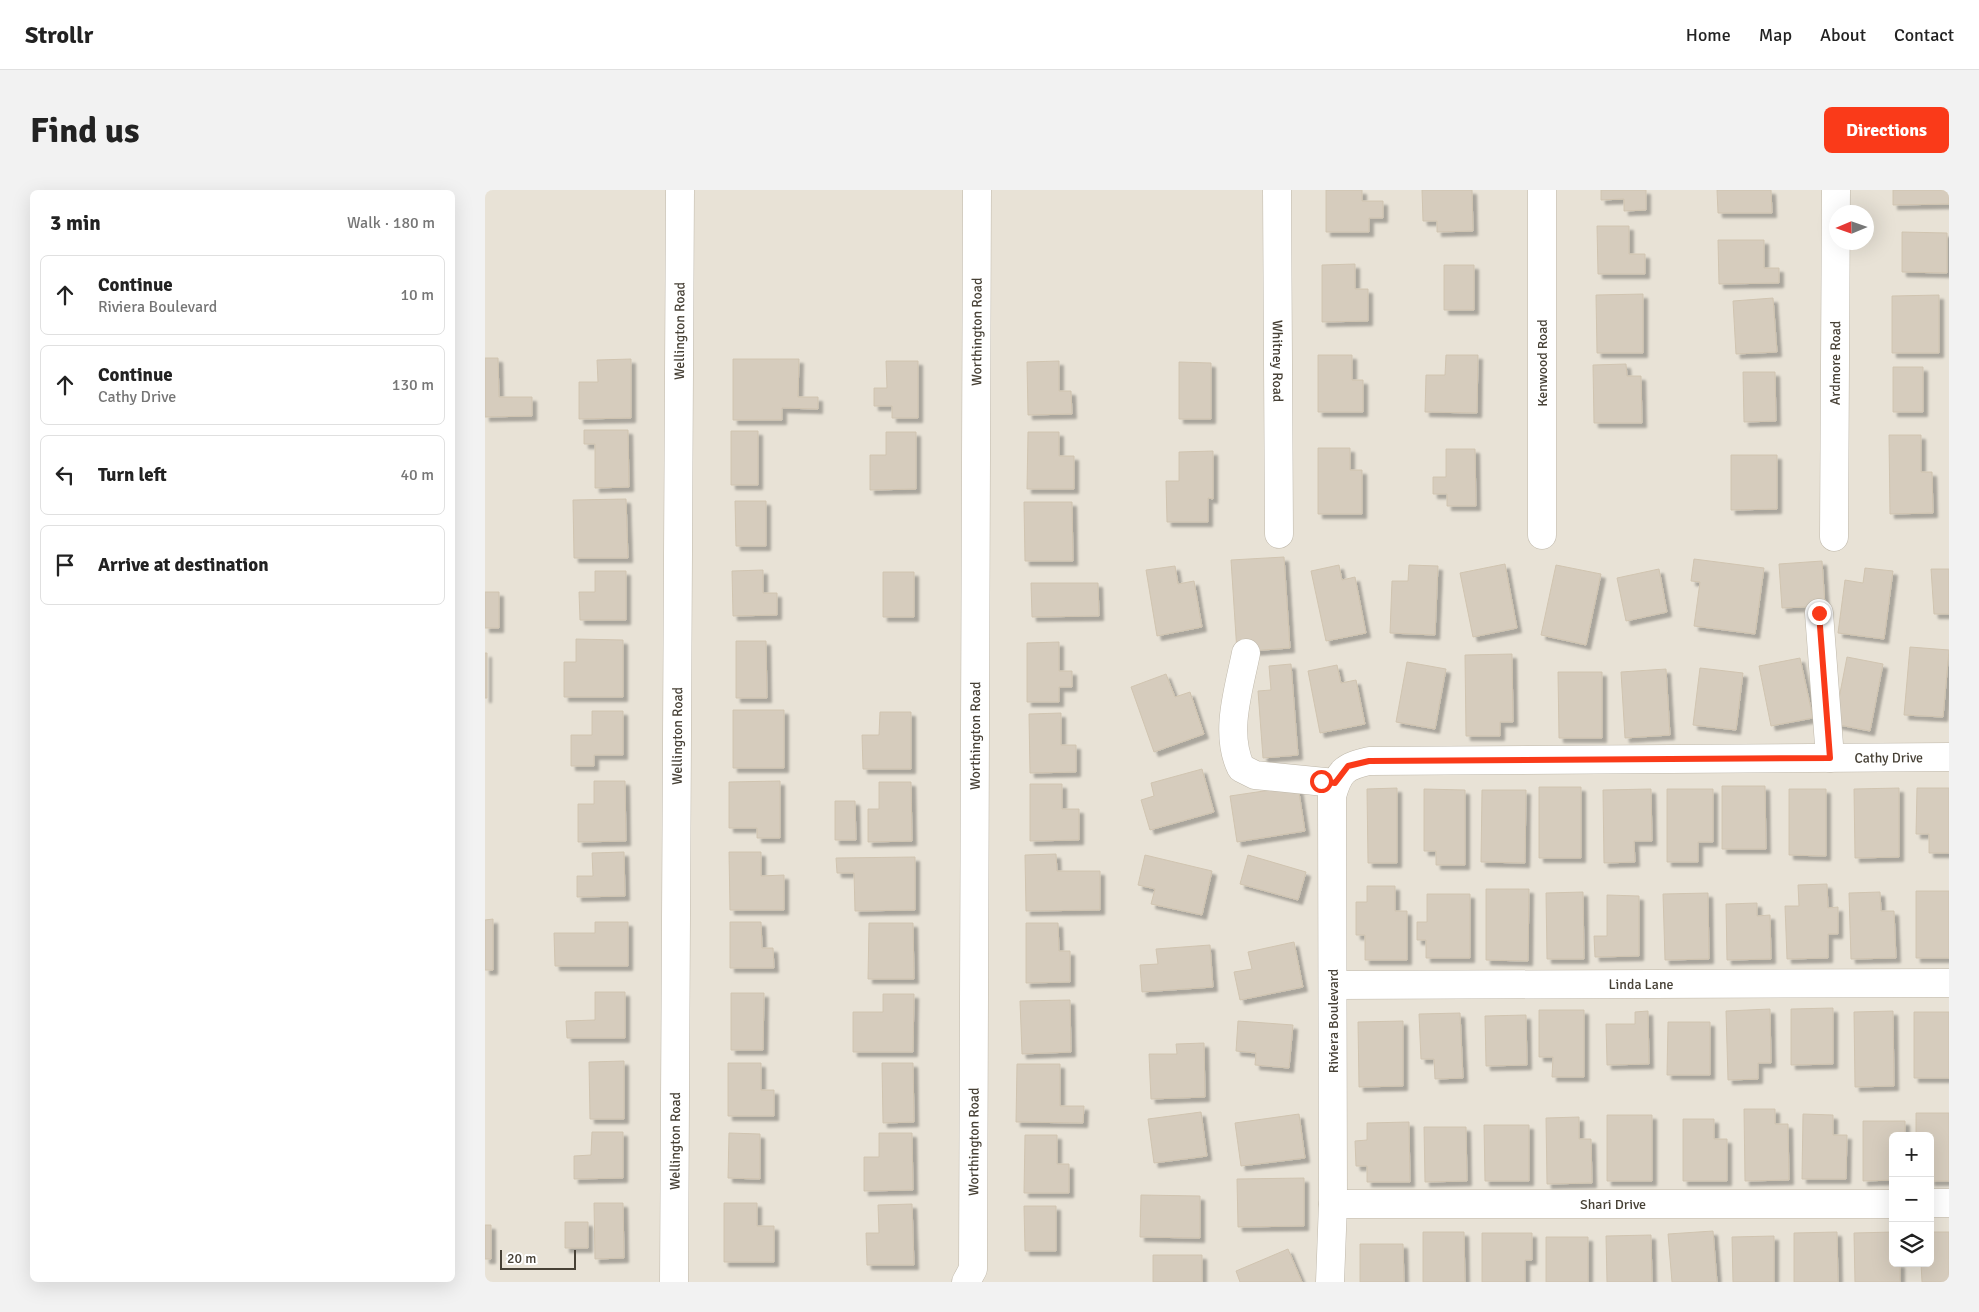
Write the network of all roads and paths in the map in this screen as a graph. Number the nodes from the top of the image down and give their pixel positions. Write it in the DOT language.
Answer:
graph roads {
  1 [pos="681,190"];
  2 [pos="977,190"];
  3 [pos="1277,190"];
  4 [pos="1542,190"];
  5 [pos="1836,190"];
  6 [pos="1279,534"];
  7 [pos="1542,535"];
  8 [pos="1834,537"];
  9 [pos="1819,613"];
  10 [pos="1246,653"];
  11 [pos="1949,757"];
  12 [pos="1830,758"];
  13 [pos="1342,774"];
  14 [pos="1949,983"];
  15 [pos="1333,985"];
  16 [pos="1949,1203"];
  17 [pos="1333,1204"];
  18 [pos="1889,1204"];
  19 [pos="1934,1204"];
  20 [pos="673,1282"];
  21 [pos="966,1282"];
  22 [pos="1330,1282"];
  1 -- 20 [label="street, Wellington Road"];
  2 -- 21 [label="street, Worthington Road"];
  3 -- 6 [label="street, Whitney Road"];
  4 -- 7 [label="street, Kenwood Road"];
  5 -- 8 [label="street, Ardmore Road"];
  9 -- 12 [label="street"];
  10 -- 13 [label="street, Cathy Drive"];
  11 -- 12 [label="street, Cathy Drive"];
  12 -- 13 [label="street, Cathy Drive"];
  13 -- 15 [label="street, Riviera Boulevard"];
  14 -- 15 [label="street, Linda Lane"];
  15 -- 17 [label="street, Riviera Boulevard"];
  16 -- 19 [label="street"];
  17 -- 18 [label="street, Shari Drive"];
  17 -- 22 [label="street, Riviera Boulevard"];
}
